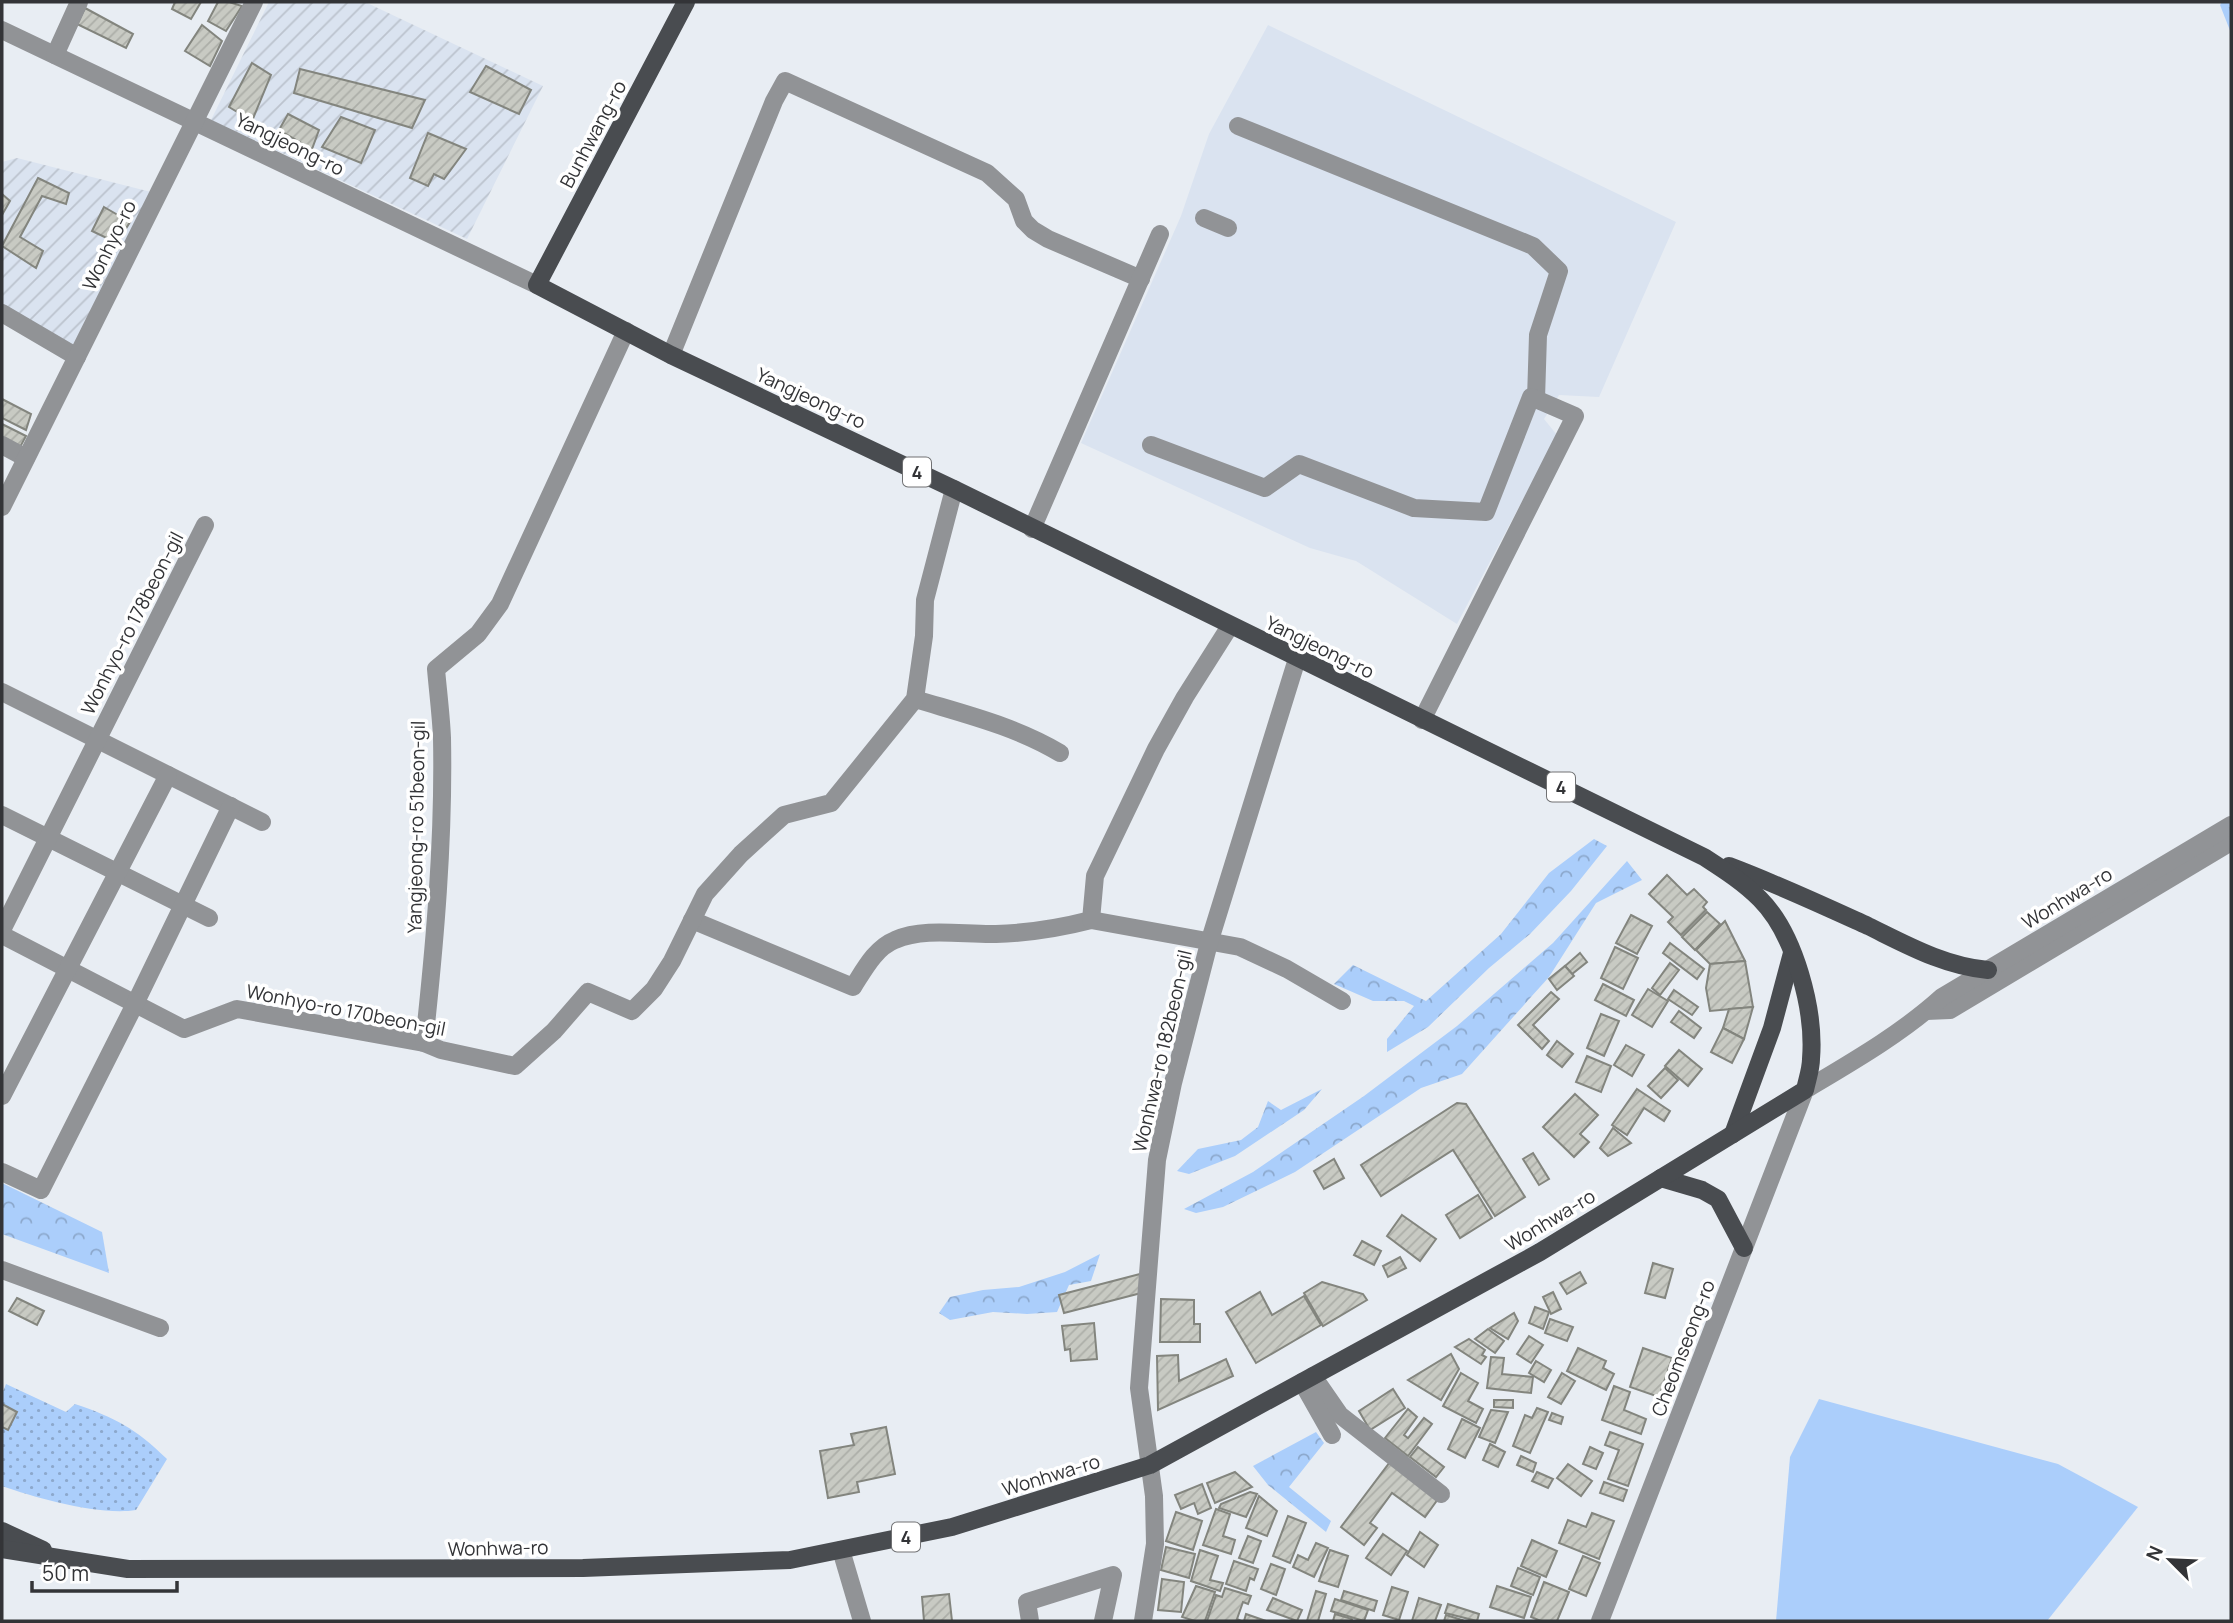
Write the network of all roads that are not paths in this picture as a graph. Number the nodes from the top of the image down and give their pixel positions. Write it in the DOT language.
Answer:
graph roads {
  1 [pos="79,2"];
  2 [pos="254,2"];
  3 [pos="686,2"];
  4 [pos="2,30"];
  5 [pos="55,55"];
  6 [pos="194,121"];
  7 [pos="1238,126"];
  8 [pos="1204,218"];
  9 [pos="1228,228"];
  10 [pos="1160,234"];
  11 [pos="1141,279"];
  12 [pos="537,285"];
  13 [pos="2,313"];
  14 [pos="626,331"];
  15 [pos="671,355"];
  16 [pos="77,357"];
  17 [pos="1536,399"];
  18 [pos="2,445"];
  19 [pos="1151,445"];
  20 [pos="26,458"];
  21 [pos="954,489"];
  22 [pos="2,507"];
  23 [pos="205,525"];
  24 [pos="1032,529"];
  25 [pos="1230,626"];
  26 [pos="1297,659"];
  27 [pos="2,692"];
  28 [pos="915,699"];
  29 [pos="1422,720"];
  30 [pos="96,739"];
  31 [pos="1060,753"];
  32 [pos="168,775"];
  33 [pos="231,806"];
  34 [pos="2,815"];
  35 [pos="262,821"];
  36 [pos="2231,825"];
  37 [pos="48,838"];
  38 [pos="2231,842"];
  39 [pos="1704,857"];
  40 [pos="118,873"];
  41 [pos="183,905"];
  42 [pos="209,918"];
  43 [pos="692,920"];
  44 [pos="1091,920"];
  45 [pos="2,933"];
  46 [pos="1209,943"];
  47 [pos="1792,953"];
  48 [pos="69,969"];
  49 [pos="1988,970"];
  50 [pos="1342,1001"];
  51 [pos="135,1004"];
  52 [pos="1926,1011"];
  53 [pos="424,1043"];
  54 [pos="1805,1090"];
  55 [pos="2,1096"];
  56 [pos="1733,1134"];
  57 [pos="2,1172"];
  58 [pos="1661,1178"];
  59 [pos="1744,1248"];
  60 [pos="2,1270"];
  61 [pos="160,1328"];
  62 [pos="1308,1379"];
  63 [pos="1332,1435"];
  64 [pos="1150,1465"];
  65 [pos="1441,1494"];
  66 [pos="2,1531"];
  67 [pos="841,1550"];
  68 [pos="2,1552"];
  69 [pos="69,1562"];
  70 [pos="862,1621"];
  71 [pos="1030,1621"];
  72 [pos="1103,1621"];
  73 [pos="1143,1621"];
  74 [pos="1600,1621"];
  1 -- 5 [label="street"];
  2 -- 6 [label="street, Wonhyo-ro"];
  3 -- 12 [label="main road, Bunhwang-ro"];
  4 -- 5 [label="street, Yangjeong-ro"];
  5 -- 6 [label="street, Yangjeong-ro"];
  6 -- 12 [label="street, Yangjeong-ro"];
  6 -- 16 [label="street, Wonhyo-ro"];
  7 -- 17 [label="street"];
  8 -- 9 [label="street"];
  10 -- 11 [label="street"];
  11 -- 15 [label="street"];
  11 -- 24 [label="street"];
  12 -- 14 [label="main road, Yangjeong-ro / 4"];
  13 -- 16 [label="street"];
  14 -- 15 [label="main road, Yangjeong-ro / 4"];
  14 -- 53 [label="street, Yangjeong-ro 51beon-gil"];
  15 -- 21 [label="main road, Yangjeong-ro / 4"];
  16 -- 20 [label="street, Wonhyo-ro"];
  17 -- 19 [label="street"];
  17 -- 29 [label="street"];
  18 -- 20 [label="street"];
  20 -- 22 [label="street, Wonhyo-ro"];
  21 -- 24 [label="main road, Yangjeong-ro / 4"];
  21 -- 28 [label="street"];
  23 -- 30 [label="street, Wonhyo-ro 178beon-gil"];
  24 -- 25 [label="main road, Yangjeong-ro / 4"];
  25 -- 26 [label="main road, Yangjeong-ro / 4"];
  25 -- 44 [label="street"];
  26 -- 29 [label="main road, Yangjeong-ro / 4"];
  26 -- 46 [label="street, Wonhwa-ro 182beon-gil"];
  27 -- 30 [label="street, Wonhyo-ro 178beon-gil"];
  28 -- 31 [label="street"];
  28 -- 43 [label="street"];
  29 -- 39 [label="main road, Yangjeong-ro / 4"];
  30 -- 32 [label="street, Wonhyo-ro 178beon-gil"];
  30 -- 37 [label="street, Wonhyo-ro 170beon-gil"];
  32 -- 33 [label="street, Wonhyo-ro 178beon-gil"];
  32 -- 40 [label="street"];
  33 -- 35 [label="street, Wonhyo-ro 178beon-gil"];
  33 -- 41 [label="street"];
  34 -- 37 [label="street"];
  36 -- 49 [label="street, Wonhwa-ro"];
  37 -- 40 [label="street"];
  37 -- 45 [label="street, Wonhyo-ro 170beon-gil"];
  38 -- 52 [label="street, Wonhwa-ro"];
  39 -- 47 [label="main road, Yangjeong-ro / 4"];
  39 -- 49 [label="main road"];
  40 -- 41 [label="street"];
  40 -- 48 [label="street"];
  41 -- 42 [label="street"];
  41 -- 51 [label="street"];
  43 -- 44 [label="street"];
  43 -- 53 [label="street, Wonhyo-ro 170beon-gil"];
  44 -- 46 [label="street"];
  45 -- 48 [label="street, Wonhyo-ro 170beon-gil"];
  46 -- 50 [label="street"];
  46 -- 64 [label="street, Wonhwa-ro 182beon-gil"];
  47 -- 54 [label="main road, Yangjeong-ro / 4"];
  47 -- 56 [label="main road"];
  48 -- 51 [label="street, Wonhyo-ro 170beon-gil"];
  48 -- 55 [label="street"];
  49 -- 52 [label="street, Wonhwa-ro"];
  51 -- 53 [label="street, Wonhyo-ro 170beon-gil"];
  51 -- 57 [label="street"];
  52 -- 54 [label="street, Wonhwa-ro"];
  54 -- 56 [label="main road, Wonhwa-ro / 4"];
  54 -- 59 [label="street, Cheomseong-ro"];
  56 -- 58 [label="main road, Wonhwa-ro / 4"];
  58 -- 59 [label="main road"];
  58 -- 62 [label="main road, Wonhwa-ro / 4"];
  59 -- 74 [label="street, Cheomseong-ro"];
  60 -- 61 [label="street"];
  62 -- 63 [label="street"];
  62 -- 64 [label="main road, Wonhwa-ro / 4"];
  62 -- 65 [label="street"];
  64 -- 67 [label="main road, Wonhwa-ro / 4"];
  64 -- 73 [label="street, Wonhwa-ro 182beon-gil"];
  66 -- 69 [label="main road, Wonhwa-ro"];
  67 -- 69 [label="main road, Wonhwa-ro / 4"];
  67 -- 70 [label="street"];
  68 -- 69 [label="main road"];
  71 -- 72 [label="street"];
}
